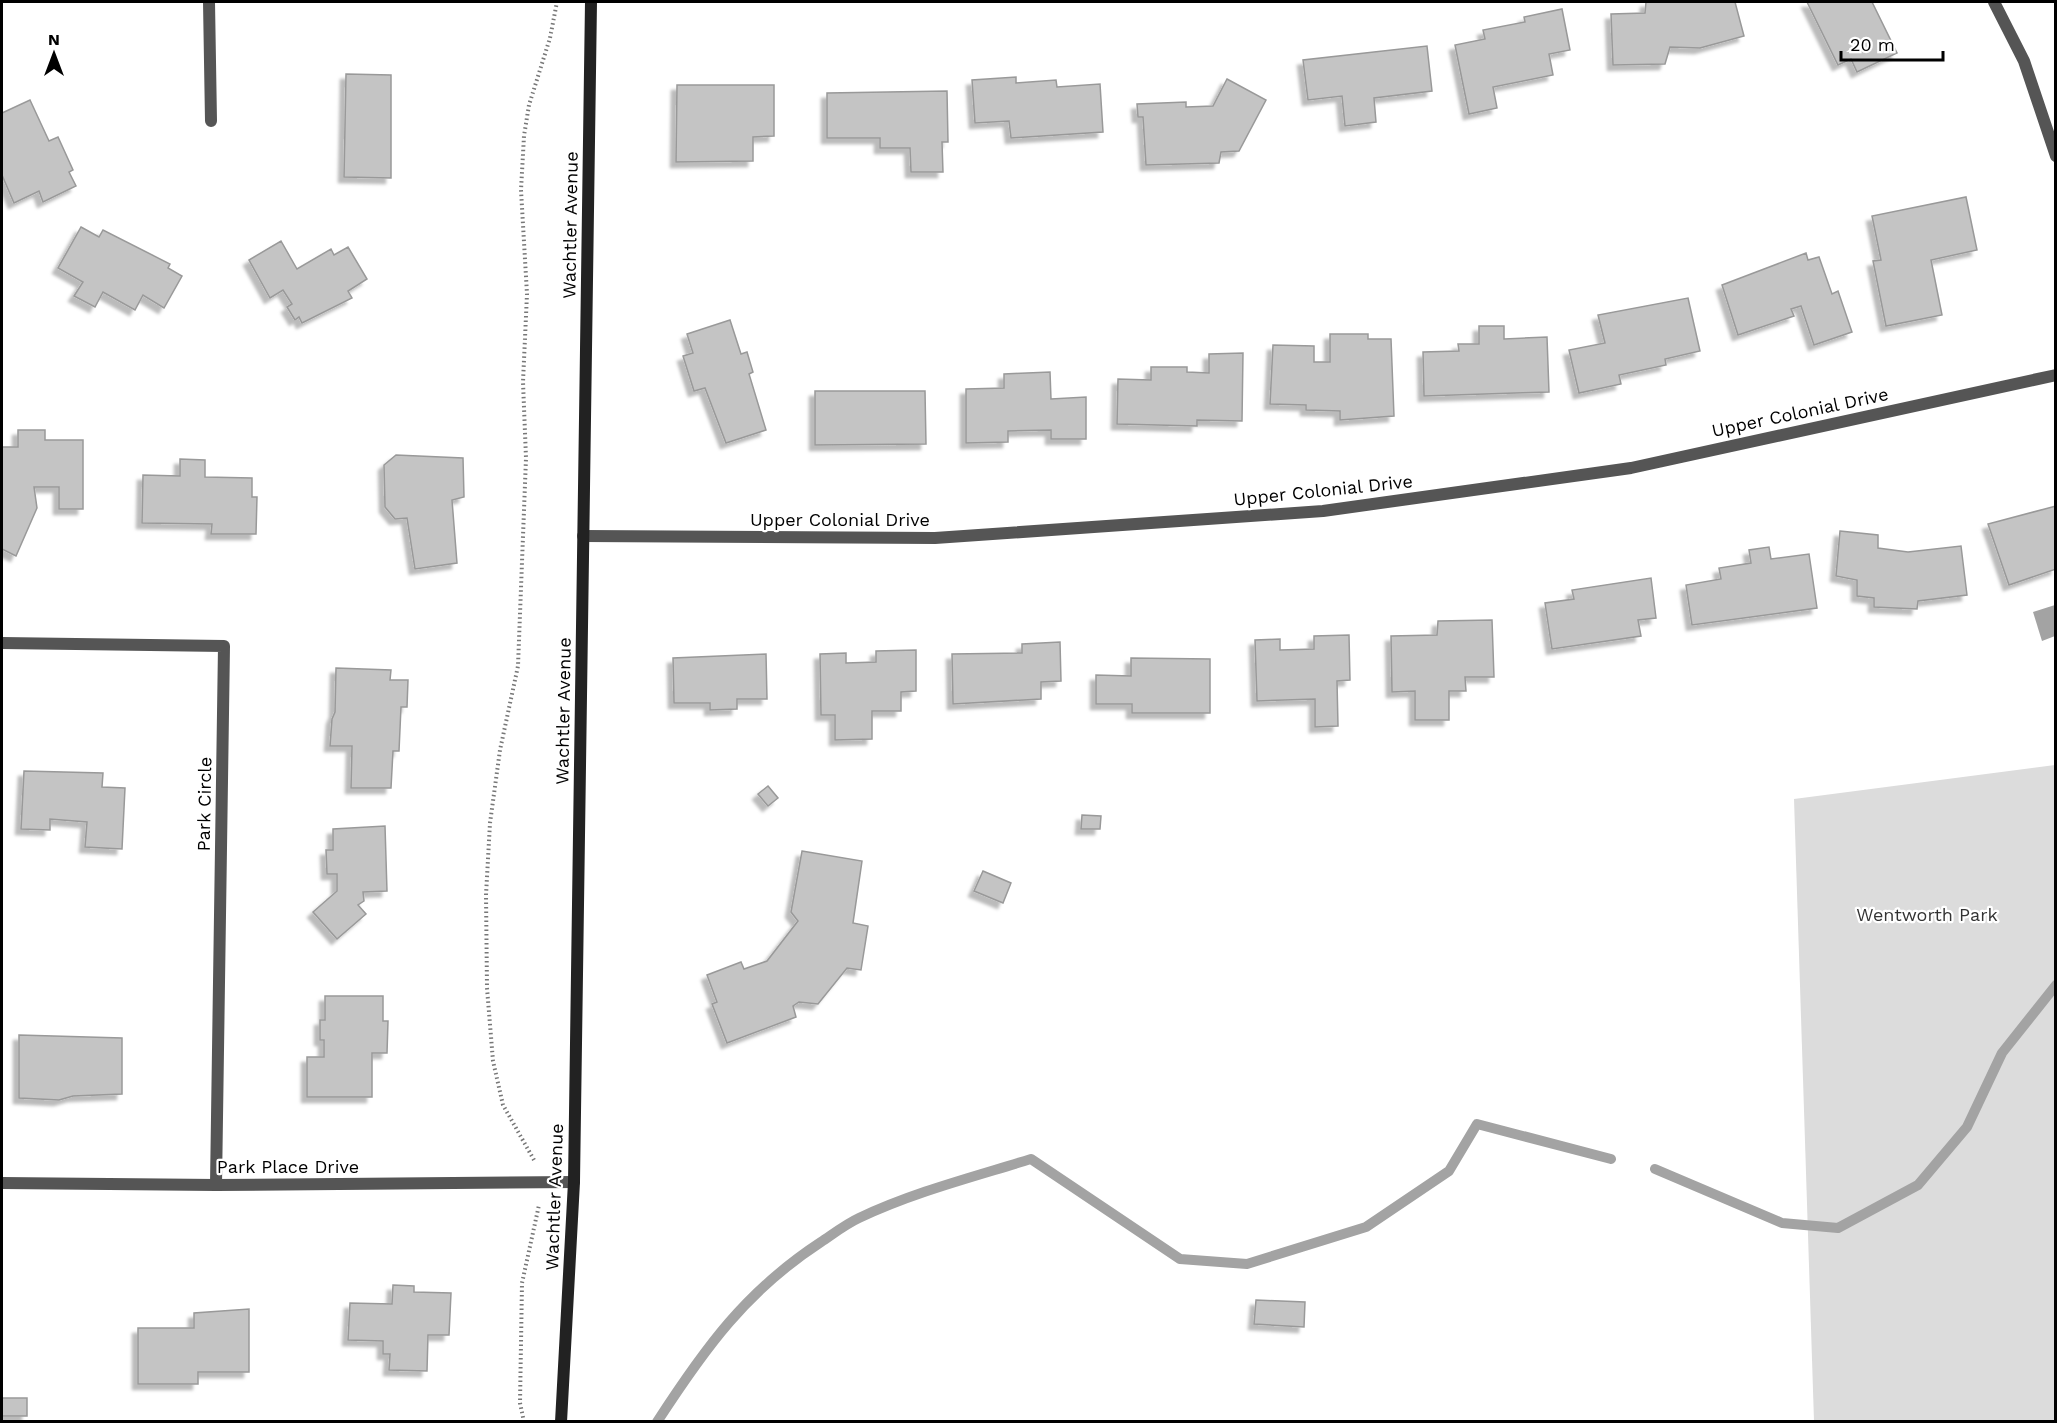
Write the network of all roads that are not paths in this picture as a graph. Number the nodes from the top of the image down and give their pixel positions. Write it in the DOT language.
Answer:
graph roads {
  1 [pos="209,2"];
  2 [pos="591,2"];
  3 [pos="1994,2"];
  4 [pos="211,121"];
  5 [pos="2055,156"];
  6 [pos="2055,375"];
  7 [pos="583,536"];
  8 [pos="2,643"];
  9 [pos="574,1182"];
  10 [pos="2,1183"];
  11 [pos="216,1185"];
  12 [pos="561,1422"];
  1 -- 4 [label="street"];
  2 -- 7 [label="street, Wachtler Avenue"];
  3 -- 5 [label="street"];
  6 -- 7 [label="street, Upper Colonial Drive"];
  7 -- 9 [label="street, Wachtler Avenue"];
  8 -- 11 [label="street, Park Circle"];
  9 -- 11 [label="street, Park Place Drive"];
  9 -- 12 [label="street, Wachtler Avenue"];
  10 -- 11 [label="street, Park Place Drive"];
}
